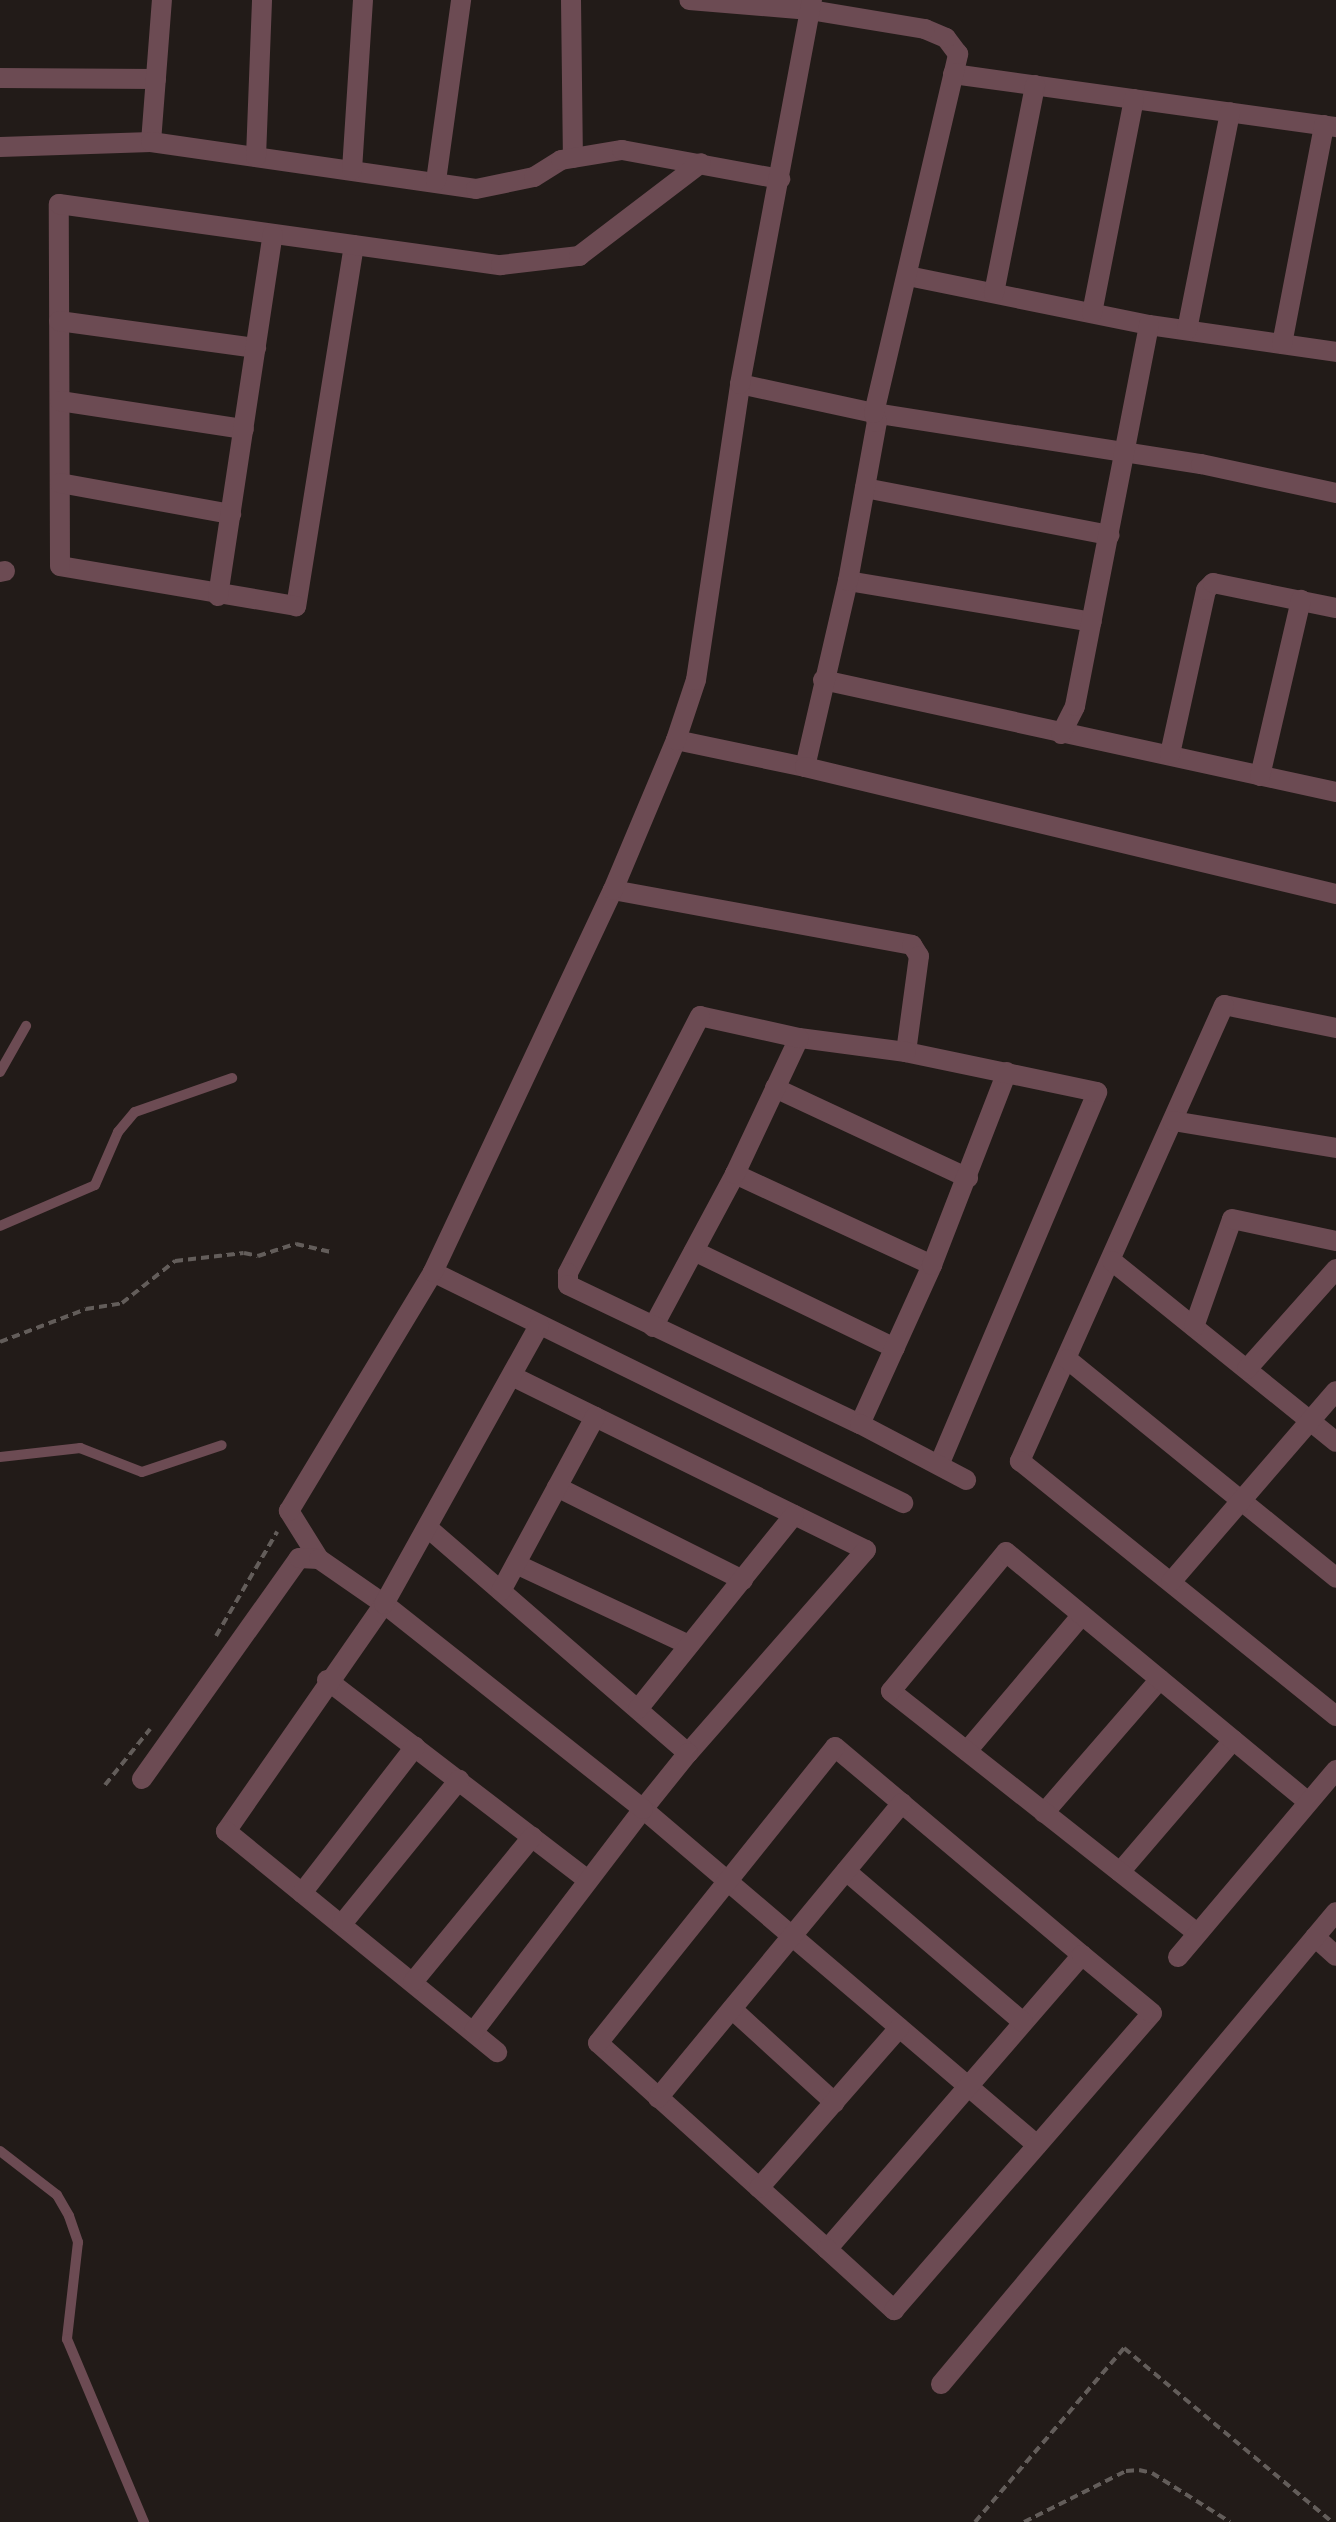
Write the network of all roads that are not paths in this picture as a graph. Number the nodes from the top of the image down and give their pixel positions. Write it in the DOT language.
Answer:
graph roads {
  1 [pos="162,0"];
  2 [pos="262,0"];
  3 [pos="363,0"];
  4 [pos="461,0"];
  5 [pos="571,0"];
  6 [pos="689,0"];
  7 [pos="811,5"];
  8 [pos="953,74"];
  9 [pos="0,78"];
  10 [pos="156,80"];
  11 [pos="1035,85"];
  12 [pos="1134,99"];
  13 [pos="1230,112"];
  14 [pos="1330,126"];
  15 [pos="152,142"];
  16 [pos="0,146"];
  17 [pos="256,156"];
  18 [pos="573,158"];
  19 [pos="701,163"];
  20 [pos="352,170"];
  21 [pos="780,179"];
  22 [pos="436,181"];
  23 [pos="274,234"];
  24 [pos="354,245"];
  25 [pos="908,276"];
  26 [pos="994,293"];
  27 [pos="1092,313"];
  28 [pos="59,321"];
  29 [pos="1149,325"];
  30 [pos="1186,330"];
  31 [pos="1282,344"];
  32 [pos="256,348"];
  33 [pos="1336,352"];
  34 [pos="740,384"];
  35 [pos="60,401"];
  36 [pos="874,413"];
  37 [pos="244,429"];
  38 [pos="1121,452"];
  39 [pos="60,483"];
  40 [pos="865,488"];
  41 [pos="1336,493"];
  42 [pos="230,514"];
  43 [pos="1110,534"];
  44 [pos="848,581"];
  45 [pos="218,596"];
  46 [pos="1301,600"];
  47 [pos="1336,608"];
  48 [pos="1092,622"];
  49 [pos="823,680"];
  50 [pos="1061,734"];
  51 [pos="676,740"];
  52 [pos="1170,754"];
  53 [pos="805,767"];
  54 [pos="1260,776"];
  55 [pos="1336,792"];
  56 [pos="613,890"];
  57 [pos="1336,894"];
  58 [pos="26,1026"];
  59 [pos="1336,1028"];
  60 [pos="800,1038"];
  61 [pos="906,1052"];
  62 [pos="0,1072"];
  63 [pos="1006,1072"];
  64 [pos="232,1078"];
  65 [pos="775,1088"];
  66 [pos="1173,1121"];
  67 [pos="1336,1148"];
  68 [pos="734,1174"];
  69 [pos="968,1178"];
  70 [pos="0,1226"];
  71 [pos="1336,1241"];
  72 [pos="694,1251"];
  73 [pos="1112,1261"];
  74 [pos="932,1265"];
  75 [pos="1336,1269"];
  76 [pos="434,1272"];
  77 [pos="539,1325"];
  78 [pos="1194,1327"];
  79 [pos="653,1328"];
  80 [pos="895,1348"];
  81 [pos="1067,1359"];
  82 [pos="1247,1369"];
  83 [pos="514,1377"];
  84 [pos="1336,1391"];
  85 [pos="595,1417"];
  86 [pos="1309,1419"];
  87 [pos="860,1424"];
  88 [pos="1336,1442"];
  89 [pos="222,1445"];
  90 [pos="0,1457"];
  91 [pos="938,1465"];
  92 [pos="966,1480"];
  93 [pos="558,1487"];
  94 [pos="1240,1500"];
  95 [pos="903,1503"];
  96 [pos="794,1514"];
  97 [pos="428,1528"];
  98 [pos="319,1558"];
  99 [pos="516,1564"];
  100 [pos="1336,1578"];
  101 [pos="743,1580"];
  102 [pos="1170,1582"];
  103 [pos="501,1591"];
  104 [pos="384,1604"];
  105 [pos="1082,1614"];
  106 [pos="689,1645"];
  107 [pos="1160,1679"];
  108 [pos="328,1680"];
  109 [pos="638,1709"];
  110 [pos="1336,1716"];
  111 [pos="1234,1740"];
  112 [pos="415,1747"];
  113 [pos="967,1751"];
  114 [pos="688,1753"];
  115 [pos="1336,1770"];
  116 [pos="142,1779"];
  117 [pos="458,1780"];
  118 [pos="1308,1802"];
  119 [pos="902,1803"];
  120 [pos="643,1810"];
  121 [pos="1044,1812"];
  122 [pos="532,1837"];
  123 [pos="846,1871"];
  124 [pos="1120,1872"];
  125 [pos="588,1880"];
  126 [pos="727,1881"];
  127 [pos="302,1893"];
  128 [pos="1336,1912"];
  129 [pos="342,1924"];
  130 [pos="1197,1934"];
  131 [pos="792,1936"];
  132 [pos="1315,1937"];
  133 [pos="1082,1955"];
  134 [pos="1178,1956"];
  135 [pos="1336,1956"];
  136 [pos="413,1982"];
  137 [pos="732,2009"];
  138 [pos="1024,2022"];
  139 [pos="899,2028"];
  140 [pos="474,2031"];
  141 [pos="497,2052"];
  142 [pos="968,2086"];
  143 [pos="658,2098"];
  144 [pos="835,2103"];
  145 [pos="1037,2146"];
  146 [pos="0,2150"];
  147 [pos="759,2188"];
  148 [pos="827,2250"];
  149 [pos="940,2384"];
  150 [pos="144,2522"];
  1 -- 10 [label="street"];
  2 -- 17 [label="street"];
  3 -- 20 [label="street"];
  4 -- 22 [label="street"];
  5 -- 18 [label="street"];
  6 -- 7 [label="street"];
  7 -- 8 [label="street"];
  7 -- 21 [label="street"];
  8 -- 11 [label="street"];
  8 -- 25 [label="street"];
  9 -- 10 [label="street"];
  10 -- 15 [label="street"];
  11 -- 12 [label="street"];
  11 -- 26 [label="street"];
  12 -- 13 [label="street"];
  12 -- 27 [label="street"];
  13 -- 14 [label="street"];
  13 -- 30 [label="street"];
  14 -- 31 [label="street"];
  15 -- 16 [label="street"];
  15 -- 17 [label="street"];
  17 -- 20 [label="street"];
  18 -- 19 [label="street"];
  18 -- 22 [label="street"];
  19 -- 21 [label="street"];
  19 -- 24 [label="street"];
  20 -- 22 [label="street"];
  21 -- 34 [label="street"];
  23 -- 24 [label="street"];
  23 -- 28 [label="street"];
  23 -- 32 [label="street"];
  24 -- 45 [label="street"];
  25 -- 26 [label="street"];
  25 -- 36 [label="street"];
  26 -- 27 [label="street"];
  27 -- 29 [label="street"];
  28 -- 32 [label="street"];
  28 -- 35 [label="street"];
  29 -- 30 [label="street"];
  29 -- 38 [label="street"];
  30 -- 31 [label="street"];
  31 -- 33 [label="street"];
  32 -- 37 [label="street"];
  34 -- 36 [label="street"];
  34 -- 51 [label="street"];
  35 -- 37 [label="street"];
  35 -- 39 [label="street"];
  36 -- 38 [label="street"];
  36 -- 40 [label="street"];
  37 -- 42 [label="street"];
  38 -- 41 [label="street"];
  38 -- 43 [label="street"];
  39 -- 42 [label="street"];
  39 -- 45 [label="street"];
  40 -- 43 [label="street"];
  40 -- 44 [label="street"];
  42 -- 45 [label="street"];
  43 -- 48 [label="street"];
  44 -- 48 [label="street"];
  44 -- 49 [label="street"];
  46 -- 47 [label="street"];
  46 -- 52 [label="street"];
  46 -- 54 [label="street"];
  48 -- 50 [label="street"];
  49 -- 50 [label="street"];
  49 -- 53 [label="street"];
  50 -- 52 [label="street"];
  51 -- 53 [label="street"];
  51 -- 56 [label="street"];
  52 -- 54 [label="street"];
  53 -- 57 [label="street"];
  54 -- 55 [label="street"];
  56 -- 61 [label="street"];
  56 -- 76 [label="street"];
  58 -- 62 [label="lane"];
  59 -- 66 [label="street"];
  60 -- 61 [label="street"];
  60 -- 65 [label="street"];
  60 -- 79 [label="street"];
  61 -- 63 [label="street"];
  63 -- 69 [label="street"];
  63 -- 91 [label="street"];
  64 -- 70 [label="lane"];
  65 -- 68 [label="street"];
  65 -- 69 [label="street"];
  66 -- 67 [label="street"];
  66 -- 73 [label="street"];
  68 -- 72 [label="street"];
  68 -- 74 [label="street"];
  69 -- 74 [label="street"];
  71 -- 78 [label="street"];
  72 -- 79 [label="street"];
  72 -- 80 [label="street"];
  73 -- 78 [label="street"];
  73 -- 81 [label="street"];
  74 -- 80 [label="street"];
  75 -- 82 [label="street"];
  76 -- 77 [label="street"];
  76 -- 98 [label="street"];
  77 -- 83 [label="street"];
  77 -- 95 [label="street"];
  78 -- 82 [label="street"];
  79 -- 87 [label="street"];
  80 -- 87 [label="street"];
  81 -- 94 [label="street"];
  81 -- 102 [label="street"];
  82 -- 86 [label="street"];
  83 -- 85 [label="street"];
  83 -- 97 [label="street"];
  84 -- 86 [label="street"];
  85 -- 93 [label="street"];
  85 -- 96 [label="street"];
  86 -- 88 [label="street"];
  86 -- 94 [label="street"];
  87 -- 91 [label="street"];
  89 -- 90 [label="lane"];
  91 -- 92 [label="street"];
  93 -- 99 [label="street"];
  93 -- 101 [label="street"];
  94 -- 100 [label="street"];
  94 -- 102 [label="street"];
  96 -- 101 [label="street"];
  96 -- 114 [label="street"];
  97 -- 103 [label="street"];
  97 -- 104 [label="street"];
  98 -- 104 [label="street"];
  98 -- 116 [label="street"];
  99 -- 103 [label="street"];
  99 -- 106 [label="street"];
  101 -- 106 [label="street"];
  102 -- 110 [label="street"];
  103 -- 109 [label="street"];
  104 -- 108 [label="street"];
  104 -- 120 [label="street"];
  105 -- 107 [label="street"];
  105 -- 113 [label="street"];
  105 -- 113 [label="street"];
  106 -- 109 [label="street"];
  107 -- 111 [label="street"];
  107 -- 121 [label="street"];
  108 -- 112 [label="street"];
  108 -- 127 [label="street"];
  109 -- 114 [label="street"];
  111 -- 118 [label="street"];
  111 -- 124 [label="street"];
  112 -- 117 [label="street"];
  112 -- 127 [label="street"];
  113 -- 121 [label="street"];
  114 -- 120 [label="street"];
  115 -- 118 [label="street"];
  117 -- 122 [label="street"];
  117 -- 129 [label="street"];
  118 -- 130 [label="street"];
  119 -- 123 [label="street"];
  119 -- 126 [label="street"];
  119 -- 133 [label="street"];
  120 -- 125 [label="street"];
  120 -- 126 [label="street"];
  121 -- 124 [label="street"];
  122 -- 125 [label="street"];
  122 -- 136 [label="street"];
  123 -- 131 [label="street"];
  123 -- 138 [label="street"];
  124 -- 130 [label="street"];
  125 -- 140 [label="street"];
  126 -- 131 [label="street"];
  126 -- 143 [label="street"];
  127 -- 129 [label="street"];
  128 -- 132 [label="street"];
  129 -- 136 [label="street"];
  130 -- 134 [label="street"];
  131 -- 137 [label="street"];
  131 -- 139 [label="street"];
  132 -- 135 [label="street"];
  132 -- 149 [label="street"];
  133 -- 138 [label="street"];
  133 -- 145 [label="street"];
  136 -- 140 [label="street"];
  137 -- 143 [label="street"];
  137 -- 144 [label="street"];
  138 -- 142 [label="street"];
  139 -- 142 [label="street"];
  139 -- 144 [label="street"];
  140 -- 141 [label="street"];
  142 -- 145 [label="street"];
  142 -- 148 [label="street"];
  143 -- 147 [label="street"];
  144 -- 147 [label="street"];
  145 -- 148 [label="street"];
  146 -- 150 [label="lane"];
  147 -- 148 [label="street"];
}
